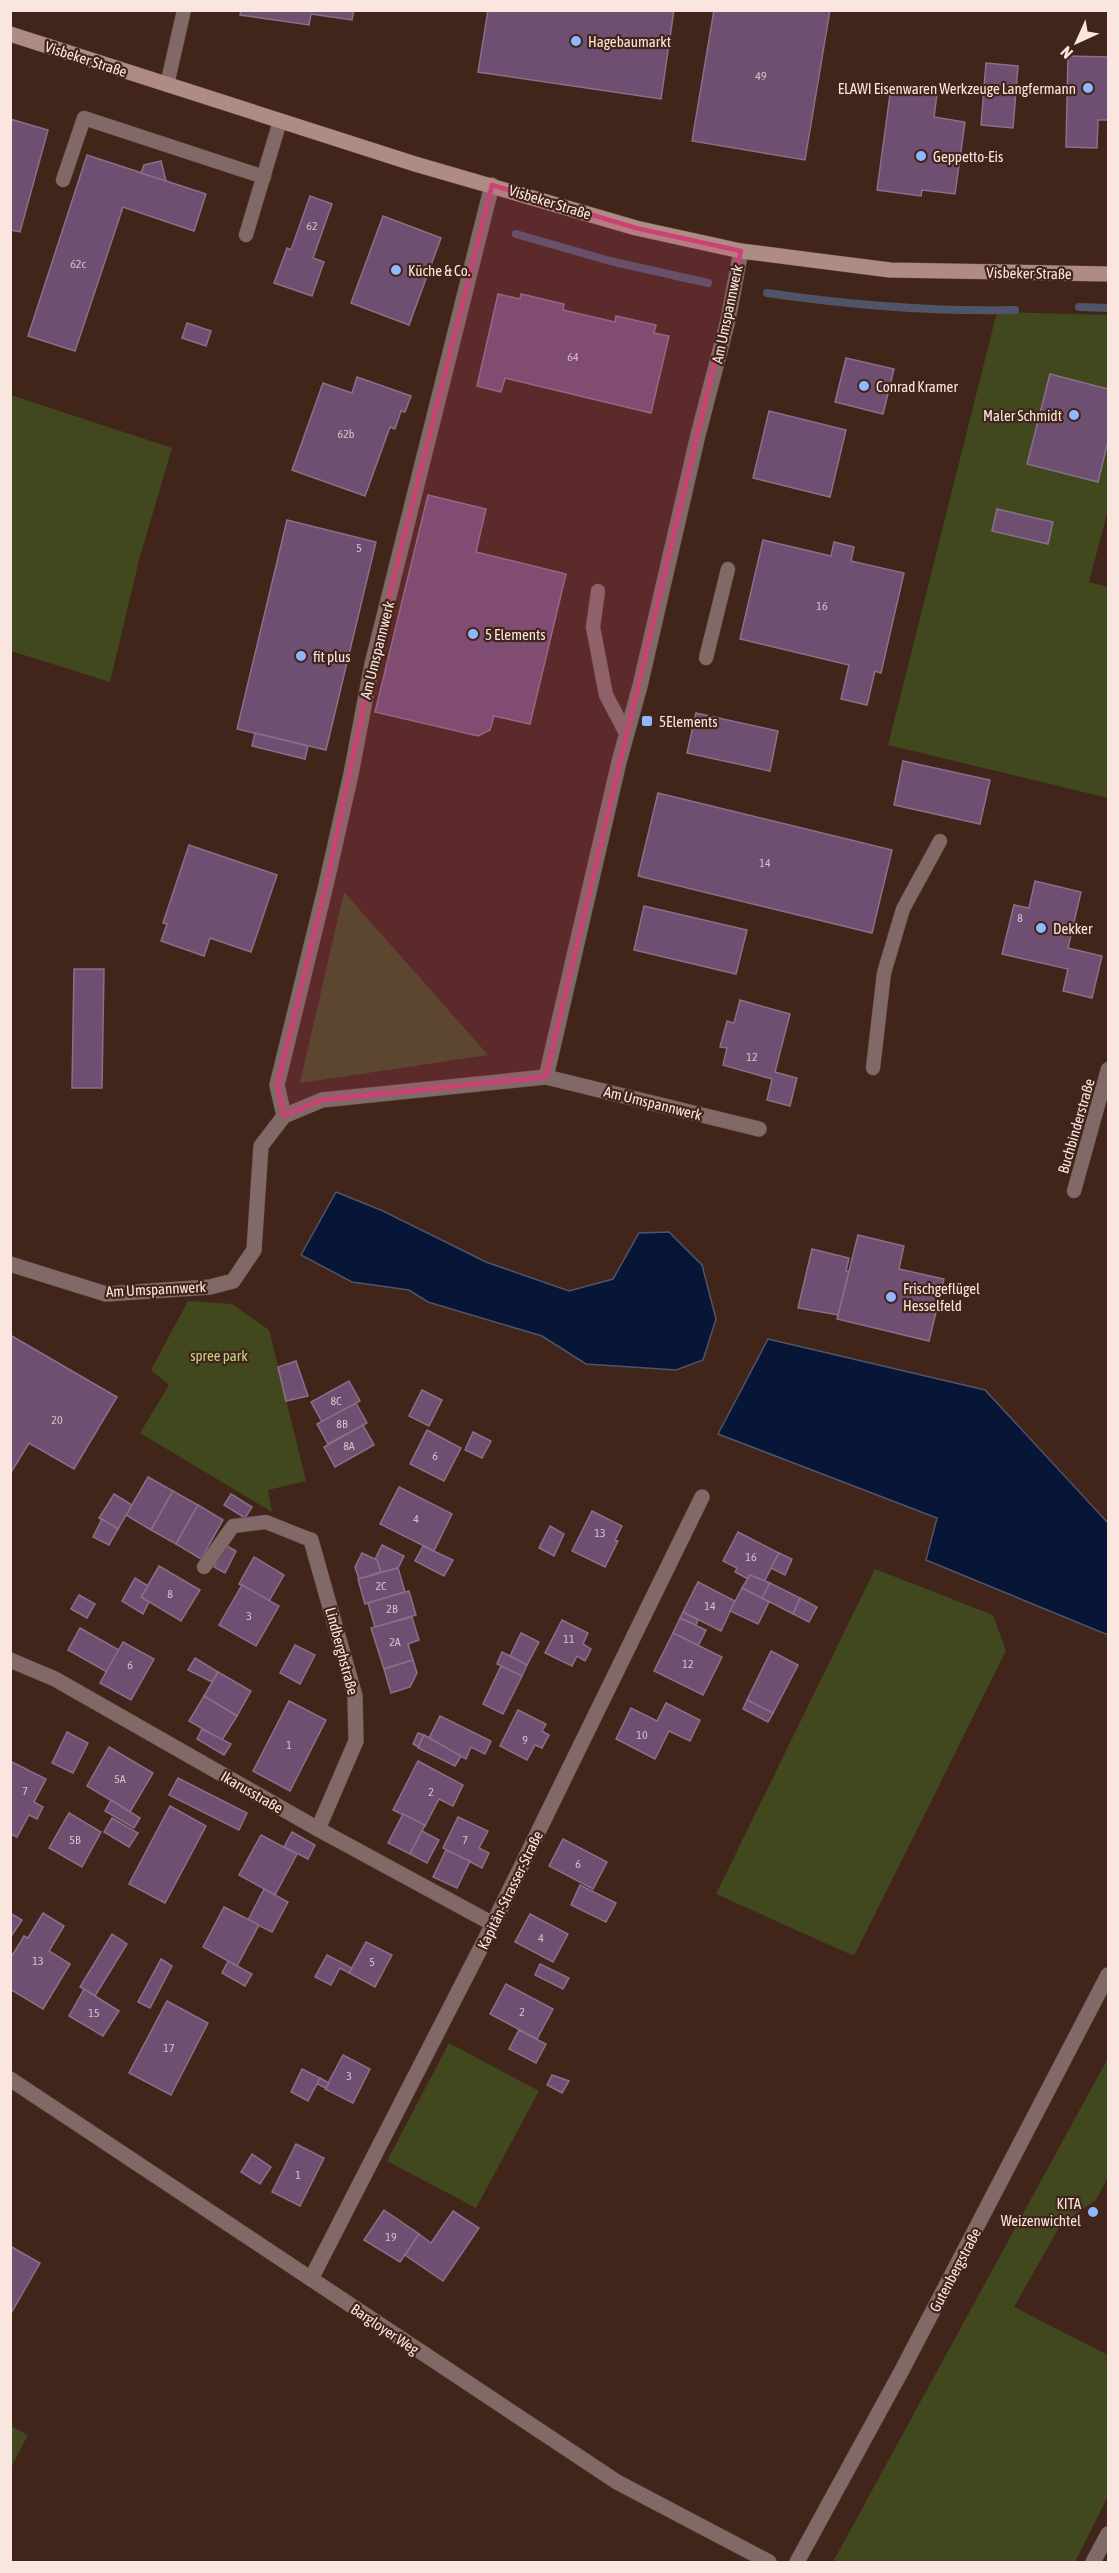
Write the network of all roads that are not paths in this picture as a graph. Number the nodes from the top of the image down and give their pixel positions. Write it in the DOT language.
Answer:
graph roads {
  1 [pos="184,10"];
  2 [pos="10,34"];
  3 [pos="167,85"];
  4 [pos="280,121"];
  5 [pos="264,177"];
  6 [pos="63,180"];
  7 [pos="492,185"];
  8 [pos="246,235"];
  9 [pos="741,251"];
  10 [pos="1108,274"];
  11 [pos="728,569"];
  12 [pos="598,591"];
  13 [pos="706,658"];
  14 [pos="627,735"];
  15 [pos="940,841"];
  16 [pos="873,1068"];
  17 [pos="1108,1069"];
  18 [pos="546,1077"];
  19 [pos="284,1116"];
  20 [pos="759,1129"];
  21 [pos="1074,1191"];
  22 [pos="10,1264"];
  23 [pos="702,1497"];
  24 [pos="311,1540"];
  25 [pos="204,1567"];
  26 [pos="10,1659"];
  27 [pos="318,1829"];
  28 [pos="493,1924"];
  29 [pos="1108,1975"];
  30 [pos="10,2079"];
  31 [pos="310,2279"];
  32 [pos="1108,2534"];
  33 [pos="769,2562"];
  34 [pos="797,2562"];
  35 [pos="1094,2562"];
  1 -- 3 [label="lane"];
  2 -- 3 [label="main road, Visbeker Straße"];
  3 -- 4 [label="main road, Visbeker Straße"];
  4 -- 5 [label="lane"];
  4 -- 7 [label="main road, Visbeker Straße"];
  5 -- 6 [label="lane"];
  5 -- 8 [label="lane"];
  7 -- 9 [label="main road, Visbeker Straße"];
  7 -- 19 [label="street, Am Umspannwerk"];
  9 -- 10 [label="main road, Visbeker Straße"];
  9 -- 14 [label="street, Am Umspannwerk"];
  11 -- 13 [label="lane"];
  12 -- 14 [label="lane"];
  14 -- 18 [label="street, Am Umspannwerk"];
  15 -- 16 [label="lane"];
  17 -- 21 [label="lane, Buchbinderstraße"];
  18 -- 19 [label="street, Am Umspannwerk"];
  18 -- 20 [label="street, Am Umspannwerk"];
  19 -- 22 [label="street, Am Umspannwerk"];
  23 -- 28 [label="street, Kapitän-Strasser-Straße"];
  24 -- 25 [label="lane"];
  24 -- 27 [label="street, Lindberghstraße"];
  26 -- 27 [label="street, Ikarusstraße"];
  27 -- 28 [label="street, Ikarusstraße"];
  28 -- 31 [label="street, Kapitän-Strasser-Straße"];
  29 -- 34 [label="street, Gutenbergstraße"];
  30 -- 31 [label="street, Bargloyer Weg"];
  31 -- 33 [label="street, Bargloyer Weg"];
  32 -- 35 [label="street"];
}
